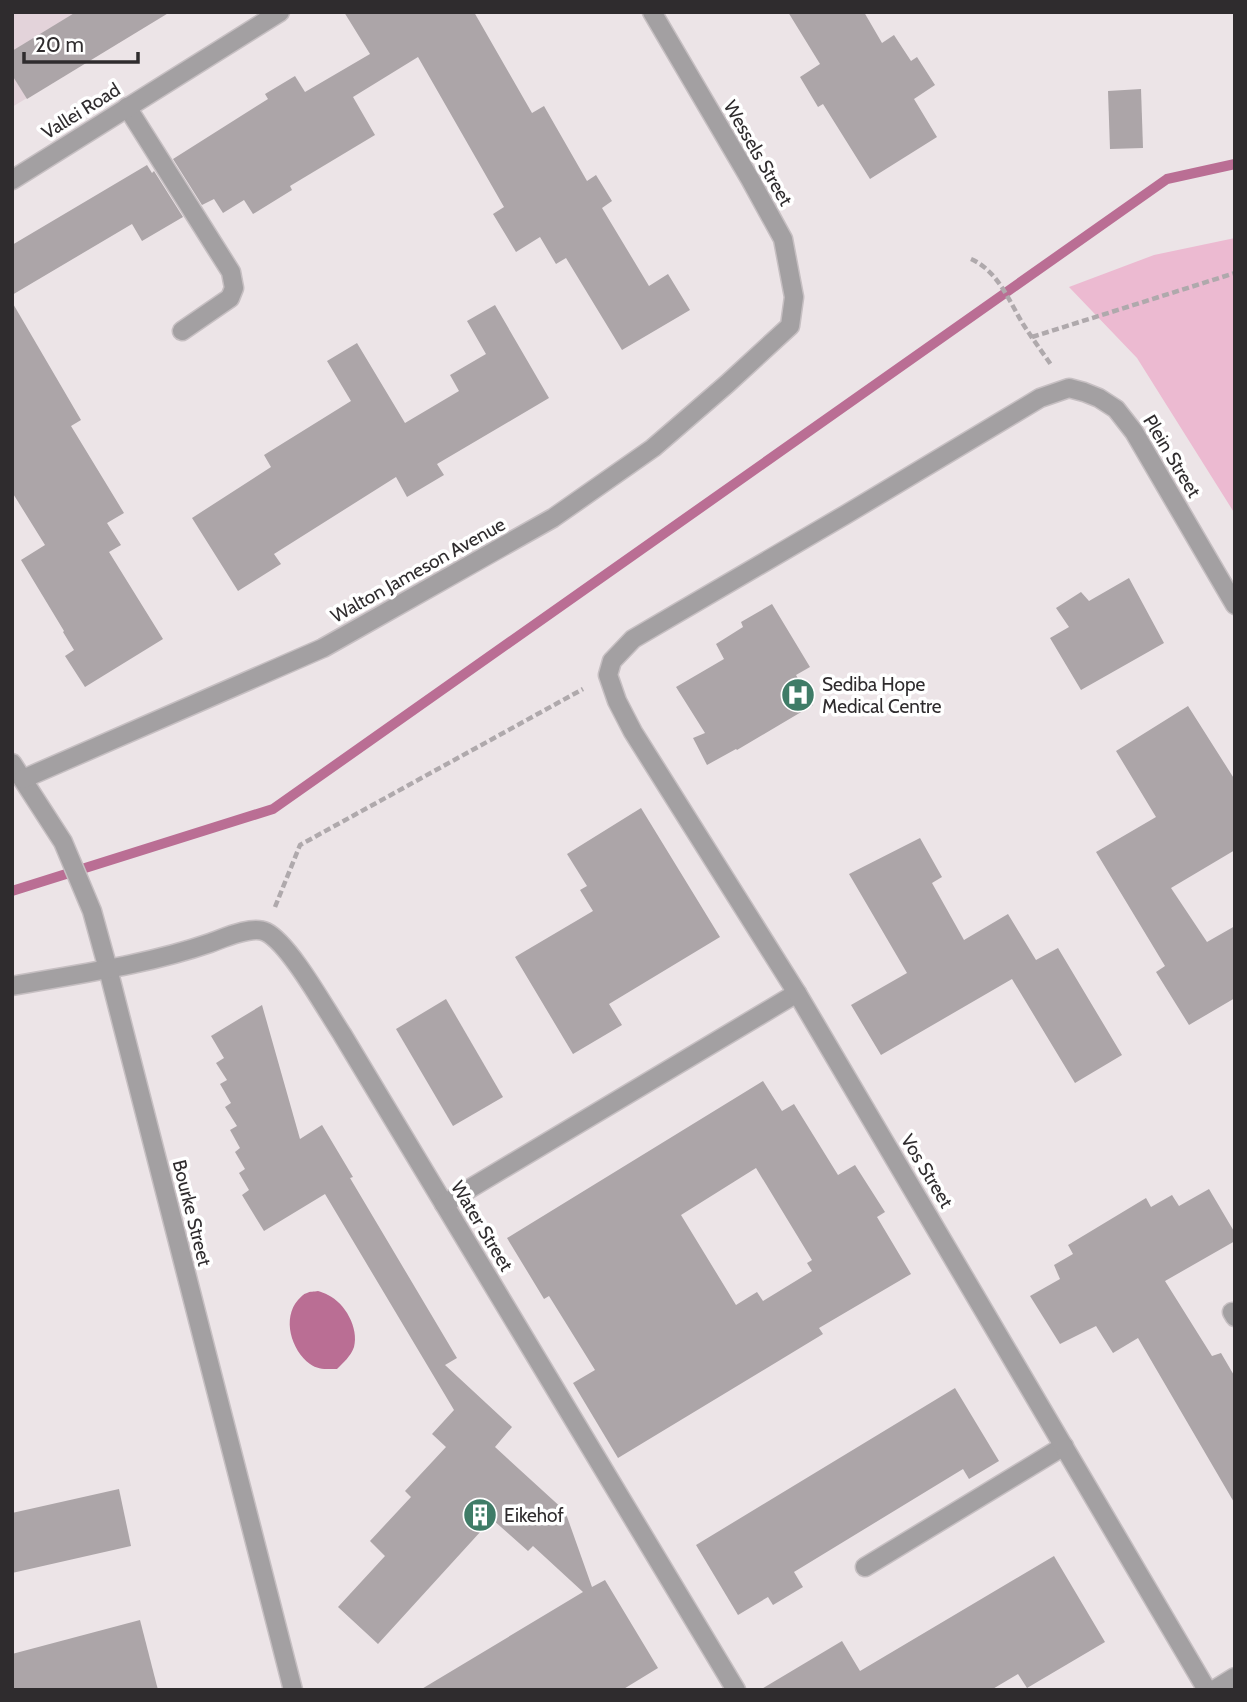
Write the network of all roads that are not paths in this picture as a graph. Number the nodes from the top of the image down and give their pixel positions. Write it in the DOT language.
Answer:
graph roads {
  1 [pos="279,12"];
  2 [pos="652,12"];
  3 [pos="127,107"];
  4 [pos="12,180"];
  5 [pos="790,326"];
  6 [pos="182,331"];
  7 [pos="1235,605"];
  8 [pos="608,674"];
  9 [pos="12,763"];
  10 [pos="23,779"];
  11 [pos="108,969"];
  12 [pos="12,986"];
  13 [pos="797,993"];
  14 [pos="444,1204"];
  15 [pos="1064,1446"];
  16 [pos="865,1567"];
  17 [pos="1235,1677"];
  18 [pos="293,1690"];
  19 [pos="736,1690"];
  20 [pos="1207,1690"];
  21 [pos="1214,1690"];
  1 -- 3 [label="street, Vallei Road"];
  2 -- 5 [label="street, Wessels Street"];
  3 -- 4 [label="street, Vallei Road"];
  3 -- 6 [label="street"];
  5 -- 10 [label="street, Walton Jameson Avenue"];
  7 -- 8 [label="street, Plein Street"];
  8 -- 13 [label="street, Vos Street"];
  9 -- 10 [label="street, Bourke Street"];
  10 -- 11 [label="street, Bourke Street"];
  11 -- 12 [label="street"];
  11 -- 14 [label="street, Water Street"];
  11 -- 18 [label="street, Bourke Street"];
  13 -- 14 [label="street"];
  13 -- 15 [label="street, Vos Street"];
  14 -- 19 [label="street, Water Street"];
  15 -- 16 [label="street"];
  15 -- 20 [label="street, Vos Street"];
  17 -- 21 [label="street"];
}
